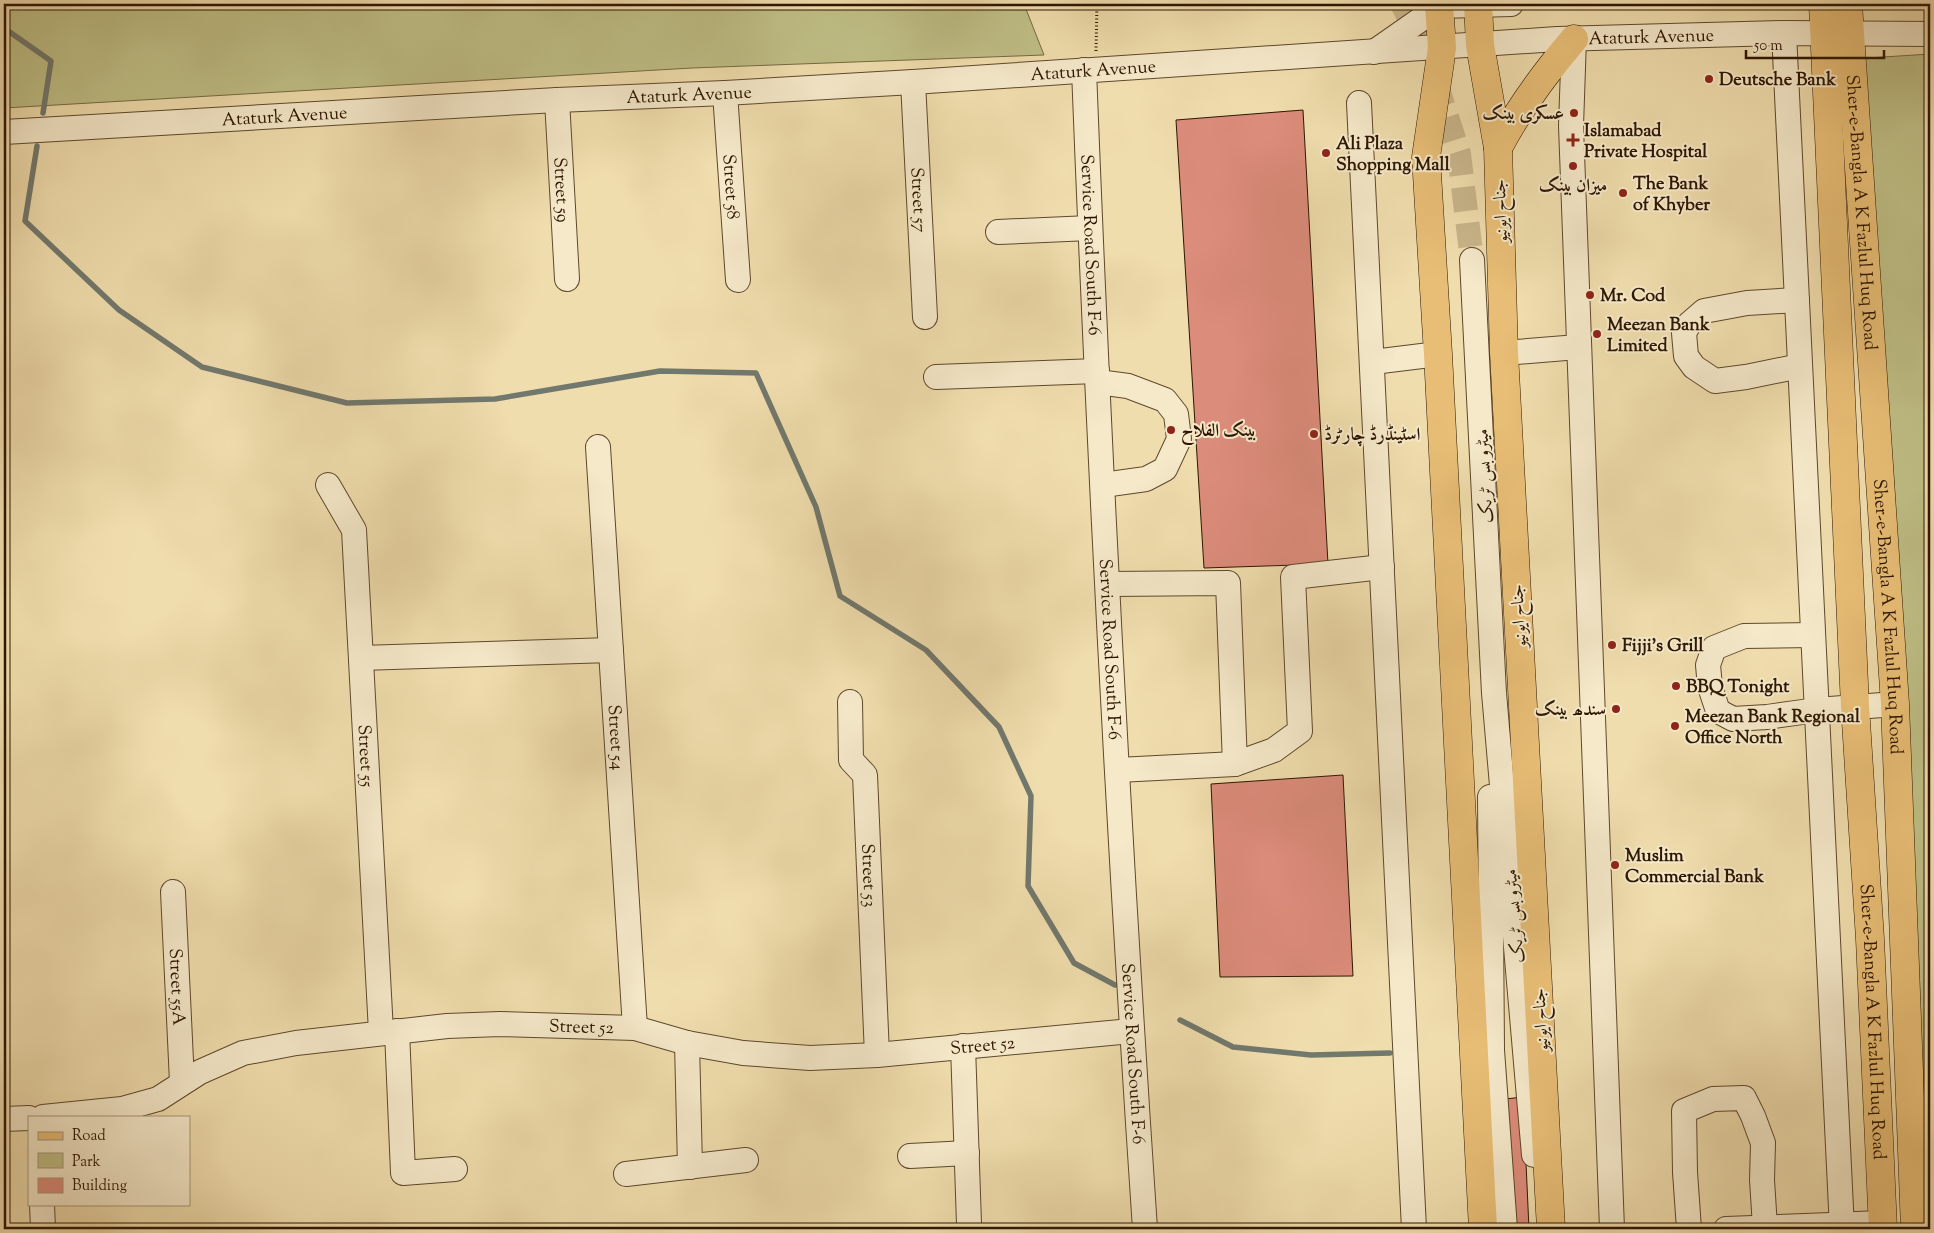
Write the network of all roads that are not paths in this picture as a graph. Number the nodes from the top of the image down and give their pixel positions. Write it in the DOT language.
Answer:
graph roads {
  1 [pos="1478,4"];
  2 [pos="1510,4"];
  3 [pos="1823,4"];
  4 [pos="1848,4"];
  5 [pos="1440,5"];
  6 [pos="1784,33"];
  7 [pos="1837,34"];
  8 [pos="1930,34"];
  9 [pos="1574,38"];
  10 [pos="1480,45"];
  11 [pos="1442,48"];
  12 [pos="1374,52"];
  13 [pos="1090,69"];
  14 [pos="913,82"];
  15 [pos="725,93"];
  16 [pos="557,100"];
  17 [pos="1359,103"];
  18 [pos="4,132"];
  19 [pos="1498,148"];
  20 [pos="1090,228"];
  21 [pos="998,232"];
  22 [pos="1472,260"];
  23 [pos="568,278"];
  24 [pos="738,280"];
  25 [pos="1797,300"];
  26 [pos="925,317"];
  27 [pos="1578,347"];
  28 [pos="1504,353"];
  29 [pos="1438,354"];
  30 [pos="1373,362"];
  31 [pos="1800,366"];
  32 [pos="1098,376"];
  33 [pos="936,377"];
  34 [pos="598,448"];
  35 [pos="1103,485"];
  36 [pos="328,486"];
  37 [pos="1382,567"];
  38 [pos="1108,584"];
  39 [pos="1813,635"];
  40 [pos="611,650"];
  41 [pos="361,658"];
  42 [pos="1494,693"];
  43 [pos="850,702"];
  44 [pos="1895,704"];
  45 [pos="1855,706"];
  46 [pos="1817,710"];
  47 [pos="1235,764"];
  48 [pos="1118,770"];
  49 [pos="173,892"];
  50 [pos="635,1028"];
  51 [pos="1131,1030"];
  52 [pos="389,1032"];
  53 [pos="687,1042"];
  54 [pos="964,1046"];
  55 [pos="877,1055"];
  56 [pos="182,1082"];
  57 [pos="53,1116"];
  58 [pos="28,1118"];
  59 [pos="4,1119"];
  60 [pos="967,1153"];
  61 [pos="910,1156"];
  62 [pos="746,1160"];
  63 [pos="690,1167"];
  64 [pos="455,1169"];
  65 [pos="626,1174"];
  66 [pos="42,1206"];
  67 [pos="969,1224"];
  68 [pos="1882,1226"];
  69 [pos="1842,1227"];
  70 [pos="1765,1228"];
  71 [pos="43,1229"];
  72 [pos="1145,1229"];
  73 [pos="1414,1229"];
  74 [pos="1483,1229"];
  75 [pos="1506,1229"];
  76 [pos="1541,1229"];
  77 [pos="1552,1229"];
  78 [pos="1612,1229"];
  79 [pos="1689,1229"];
  80 [pos="1726,1229"];
  81 [pos="1914,1229"];
  1 -- 2 [label="street"];
  1 -- 5 [label="street"];
  1 -- 10 [label="main road, جناح ایونیو"];
  3 -- 7 [label="main road, Sher-e-Bangla A K Fazlul Huq Road"];
  4 -- 7 [label="main road, Sher-e-Bangla A K Fazlul Huq Road"];
  5 -- 11 [label="main road"];
  5 -- 12 [label="street"];
  6 -- 7 [label="street, Ataturk Avenue"];
  6 -- 9 [label="street, Ataturk Avenue"];
  6 -- 25 [label="street"];
  7 -- 8 [label="street, Ataturk Avenue"];
  7 -- 44 [label="main road, Sher-e-Bangla A K Fazlul Huq Road"];
  7 -- 45 [label="main road, Sher-e-Bangla A K Fazlul Huq Road"];
  9 -- 10 [label="street, Ataturk Avenue"];
  9 -- 19 [label="main road"];
  9 -- 27 [label="street"];
  10 -- 11 [label="street, Ataturk Avenue"];
  10 -- 19 [label="main road, جناح ایونیو"];
  11 -- 12 [label="street, Ataturk Avenue"];
  11 -- 29 [label="main road"];
  12 -- 13 [label="street, Ataturk Avenue"];
  13 -- 14 [label="street, Ataturk Avenue"];
  13 -- 20 [label="street, Service Road South F-6"];
  14 -- 15 [label="street, Ataturk Avenue"];
  14 -- 26 [label="street, Street 57"];
  15 -- 16 [label="street, Ataturk Avenue"];
  15 -- 24 [label="street, Street 58"];
  16 -- 18 [label="street, Ataturk Avenue"];
  16 -- 23 [label="street, Street 59"];
  17 -- 30 [label="street"];
  19 -- 28 [label="main road, جناح ایونیو"];
  20 -- 21 [label="street"];
  20 -- 32 [label="street, Service Road South F-6"];
  22 -- 42 [label="street, میٹرو بس ٹریک"];
  25 -- 31 [label="street"];
  25 -- 31 [label="street"];
  27 -- 28 [label="street"];
  27 -- 78 [label="street"];
  28 -- 77 [label="main road, جناح ایونیو"];
  29 -- 30 [label="street"];
  29 -- 74 [label="main road"];
  30 -- 37 [label="street"];
  31 -- 39 [label="street"];
  32 -- 33 [label="street"];
  32 -- 35 [label="street, Service Road South F-6"];
  32 -- 35 [label="street"];
  34 -- 40 [label="street, Street 54"];
  35 -- 38 [label="street, Service Road South F-6"];
  36 -- 41 [label="street, Street 55"];
  37 -- 47 [label="street"];
  37 -- 73 [label="street"];
  38 -- 47 [label="street"];
  38 -- 48 [label="street, Service Road South F-6"];
  39 -- 46 [label="street"];
  39 -- 46 [label="street"];
  40 -- 41 [label="street"];
  40 -- 50 [label="street, Street 54"];
  41 -- 52 [label="street, Street 55"];
  42 -- 75 [label="street, میٹرو بس ٹریک"];
  42 -- 76 [label="street, میٹرو بس ٹریک"];
  43 -- 55 [label="street, Street 53"];
  44 -- 45 [label="street"];
  44 -- 81 [label="main road, Sher-e-Bangla A K Fazlul Huq Road"];
  45 -- 46 [label="street"];
  45 -- 68 [label="main road, Sher-e-Bangla A K Fazlul Huq Road"];
  46 -- 69 [label="street"];
  47 -- 48 [label="street"];
  48 -- 51 [label="street, Service Road South F-6"];
  49 -- 56 [label="street, Street 55A"];
  50 -- 52 [label="street, Street 52"];
  50 -- 53 [label="street, Street 52"];
  51 -- 54 [label="street, Street 52"];
  51 -- 72 [label="street, Service Road South F-6"];
  52 -- 56 [label="street, Street 52"];
  52 -- 64 [label="street, Street 55"];
  53 -- 55 [label="street, Street 52"];
  53 -- 63 [label="street"];
  54 -- 55 [label="street, Street 52"];
  54 -- 60 [label="street"];
  56 -- 57 [label="street, Street 52"];
  58 -- 59 [label="street"];
  60 -- 61 [label="street"];
  60 -- 67 [label="street"];
  62 -- 63 [label="street"];
  63 -- 65 [label="street"];
  66 -- 71 [label="street"];
  68 -- 69 [label="street"];
  69 -- 70 [label="street"];
  70 -- 79 [label="street"];
  70 -- 80 [label="street"];
}
